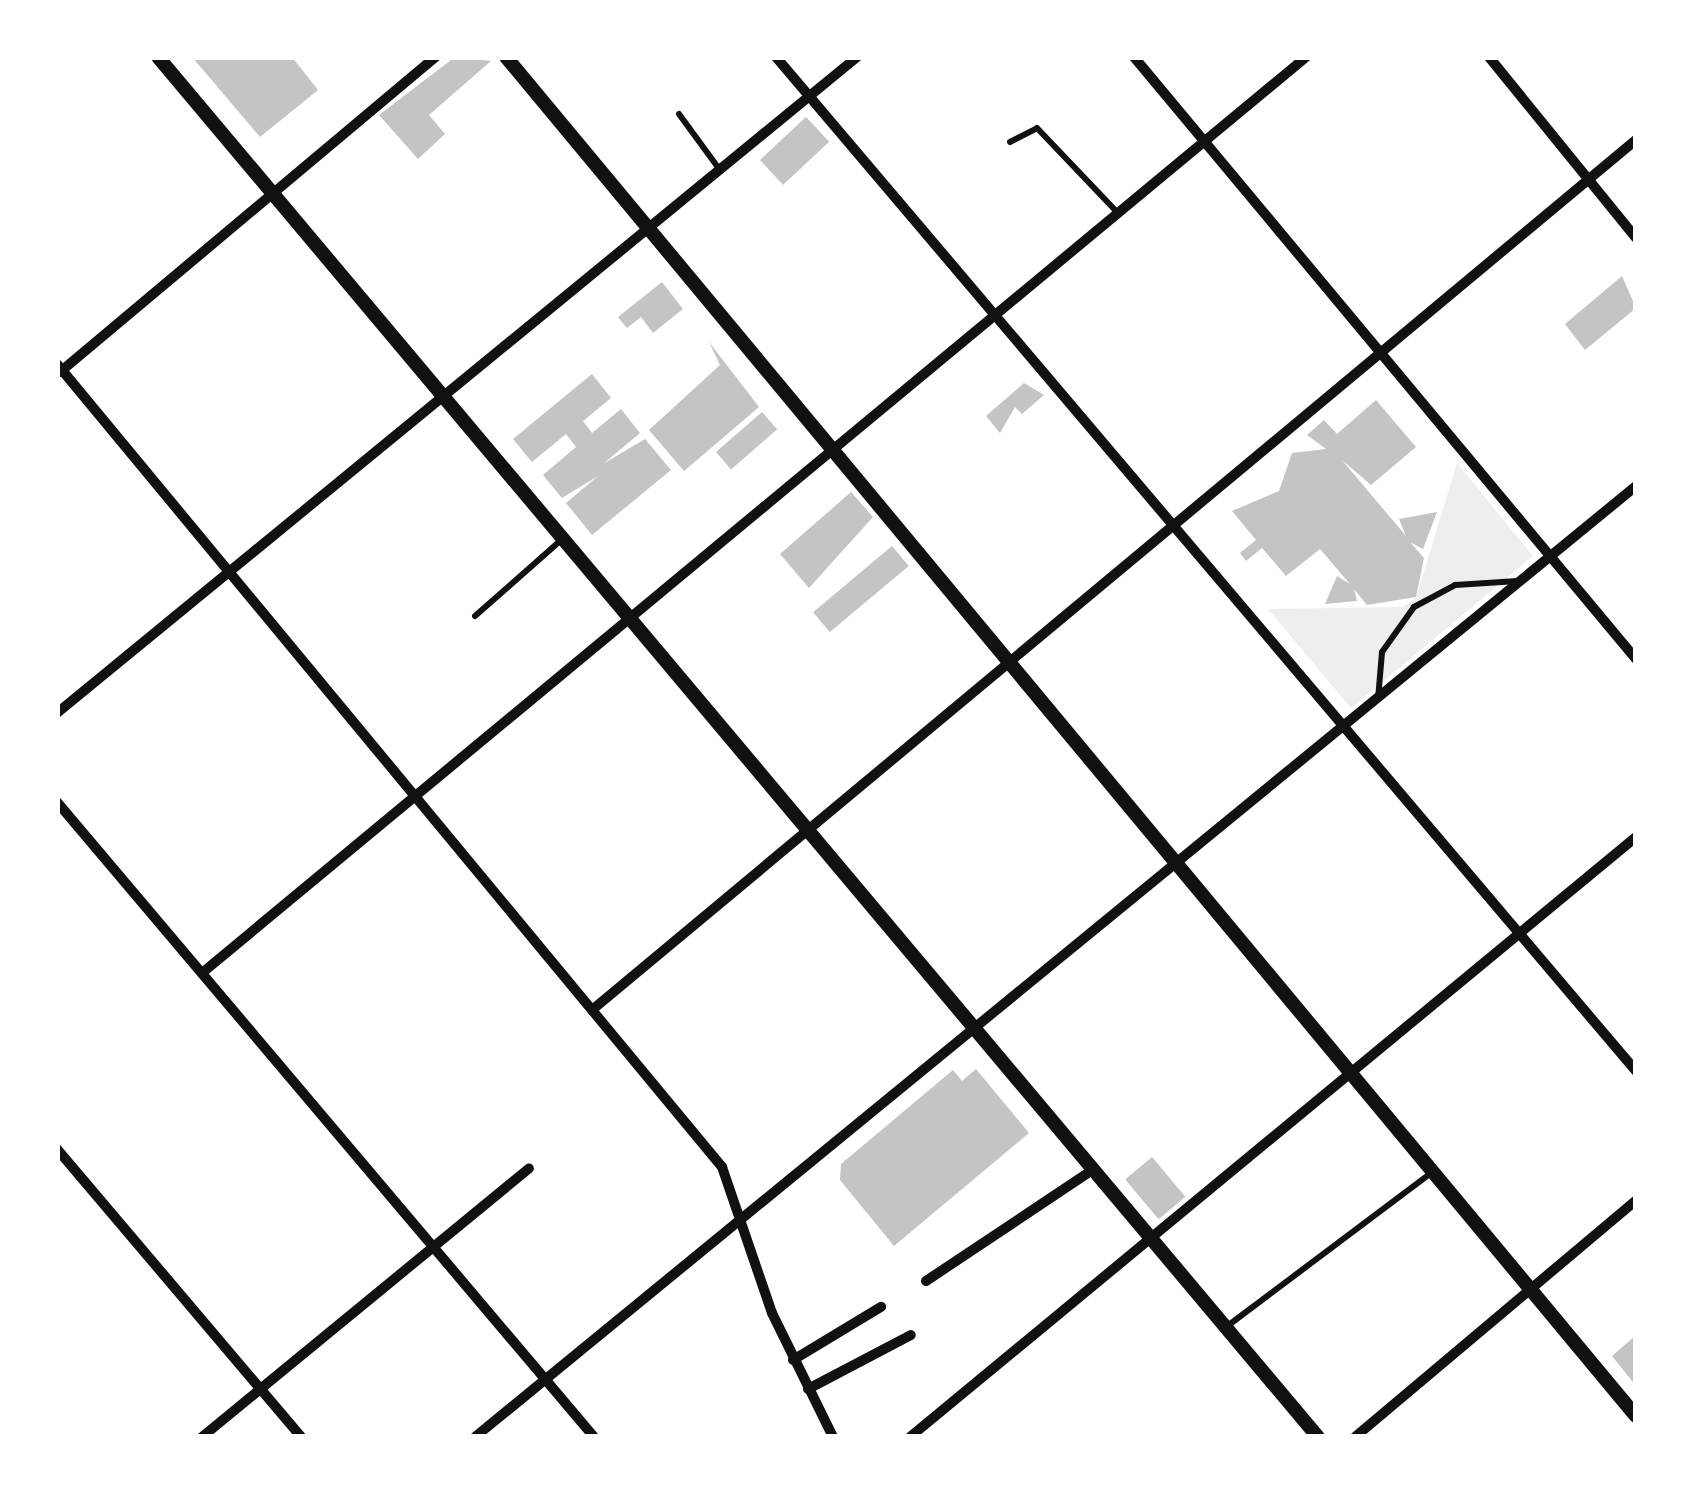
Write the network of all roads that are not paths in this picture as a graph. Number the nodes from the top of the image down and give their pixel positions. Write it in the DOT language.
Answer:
graph roads {
  1 [pos="158,57"];
  2 [pos="436,57"];
  3 [pos="506,57"];
  4 [pos="776,57"];
  5 [pos="857,57"];
  6 [pos="1134,57"];
  7 [pos="1306,57"];
  8 [pos="1489,57"];
  9 [pos="809,97"];
  10 [pos="679,114"];
  11 [pos="1636,140"];
  12 [pos="1010,142"];
  13 [pos="1204,142"];
  14 [pos="721,170"];
  15 [pos="1589,179"];
  16 [pos="272,194"];
  17 [pos="1117,212"];
  18 [pos="645,232"];
  19 [pos="1636,238"];
  20 [pos="998,310"];
  21 [pos="1382,352"];
  22 [pos="59,369"];
  23 [pos="445,398"];
  24 [pos="826,452"];
  25 [pos="1636,486"];
  26 [pos="1174,525"];
  27 [pos="563,538"];
  28 [pos="1551,557"];
  29 [pos="231,568"];
  30 [pos="1522,581"];
  31 [pos="475,616"];
  32 [pos="628,616"];
  33 [pos="1636,659"];
  34 [pos="1005,666"];
  35 [pos="1378,702"];
  36 [pos="57,713"];
  37 [pos="1343,730"];
  38 [pos="414,793"];
  39 [pos="57,802"];
  40 [pos="808,830"];
  41 [pos="1636,837"];
  42 [pos="1172,866"];
  43 [pos="1522,931"];
  44 [pos="202,974"];
  45 [pos="592,1010"];
  46 [pos="976,1028"];
  47 [pos="1636,1071"];
  48 [pos="1350,1073"];
  49 [pos="57,1149"];
  50 [pos="530,1168"];
  51 [pos="1094,1169"];
  52 [pos="1433,1172"];
  53 [pos="1636,1200"];
  54 [pos="742,1216"];
  55 [pos="1152,1237"];
  56 [pos="434,1249"];
  57 [pos="926,1281"];
  58 [pos="1533,1288"];
  59 [pos="881,1307"];
  60 [pos="1226,1327"];
  61 [pos="911,1334"];
  62 [pos="793,1360"];
  63 [pos="545,1379"];
  64 [pos="260,1388"];
  65 [pos="808,1389"];
  66 [pos="1636,1416"];
  67 [pos="202,1437"];
  68 [pos="301,1437"];
  69 [pos="476,1437"];
  70 [pos="594,1437"];
  71 [pos="833,1437"];
  72 [pos="910,1437"];
  73 [pos="1318,1437"];
  74 [pos="1355,1437"];
  1 -- 16 [label="street"];
  2 -- 16 [label="street"];
  3 -- 18 [label="street"];
  4 -- 9 [label="street"];
  5 -- 9 [label="street"];
  6 -- 13 [label="street"];
  7 -- 13 [label="street"];
  8 -- 15 [label="street"];
  9 -- 14 [label="street"];
  9 -- 20 [label="street"];
  10 -- 14 [label="lane"];
  11 -- 15 [label="street"];
  12 -- 17 [label="lane"];
  13 -- 17 [label="street"];
  13 -- 21 [label="street"];
  14 -- 18 [label="street"];
  15 -- 19 [label="street"];
  15 -- 21 [label="street"];
  16 -- 22 [label="street"];
  16 -- 23 [label="street"];
  17 -- 20 [label="street"];
  18 -- 23 [label="street"];
  18 -- 24 [label="street"];
  20 -- 24 [label="street"];
  20 -- 26 [label="street"];
  21 -- 26 [label="street"];
  21 -- 28 [label="street"];
  22 -- 29 [label="street"];
  23 -- 27 [label="street"];
  23 -- 29 [label="street"];
  24 -- 32 [label="street"];
  24 -- 34 [label="street"];
  25 -- 28 [label="street"];
  26 -- 34 [label="street"];
  26 -- 37 [label="street"];
  27 -- 31 [label="lane"];
  27 -- 32 [label="street"];
  28 -- 30 [label="street"];
  28 -- 33 [label="street"];
  29 -- 36 [label="street"];
  29 -- 38 [label="street"];
  30 -- 35 [label="street"];
  30 -- 35 [label="lane"];
  32 -- 38 [label="street"];
  32 -- 40 [label="street"];
  34 -- 40 [label="street"];
  34 -- 42 [label="street"];
  35 -- 37 [label="street"];
  37 -- 42 [label="street"];
  37 -- 43 [label="street"];
  38 -- 44 [label="street"];
  38 -- 45 [label="street"];
  39 -- 44 [label="street"];
  40 -- 45 [label="street"];
  40 -- 46 [label="street"];
  41 -- 43 [label="street"];
  42 -- 46 [label="street"];
  42 -- 48 [label="street"];
  43 -- 47 [label="street"];
  43 -- 48 [label="street"];
  44 -- 56 [label="street"];
  45 -- 54 [label="street"];
  46 -- 51 [label="street"];
  46 -- 54 [label="street"];
  48 -- 52 [label="street"];
  48 -- 55 [label="street"];
  49 -- 64 [label="street"];
  50 -- 56 [label="street"];
  51 -- 55 [label="street"];
  51 -- 57 [label="street"];
  52 -- 58 [label="street"];
  52 -- 60 [label="lane"];
  53 -- 58 [label="street"];
  54 -- 62 [label="street"];
  54 -- 63 [label="street"];
  55 -- 60 [label="street"];
  55 -- 72 [label="street"];
  56 -- 63 [label="street"];
  56 -- 64 [label="street"];
  58 -- 66 [label="street"];
  58 -- 74 [label="street"];
  59 -- 62 [label="street"];
  60 -- 73 [label="street"];
  61 -- 65 [label="street"];
  62 -- 65 [label="street"];
  63 -- 69 [label="street"];
  63 -- 70 [label="street"];
  64 -- 67 [label="street"];
  64 -- 68 [label="street"];
  65 -- 71 [label="street"];
}
